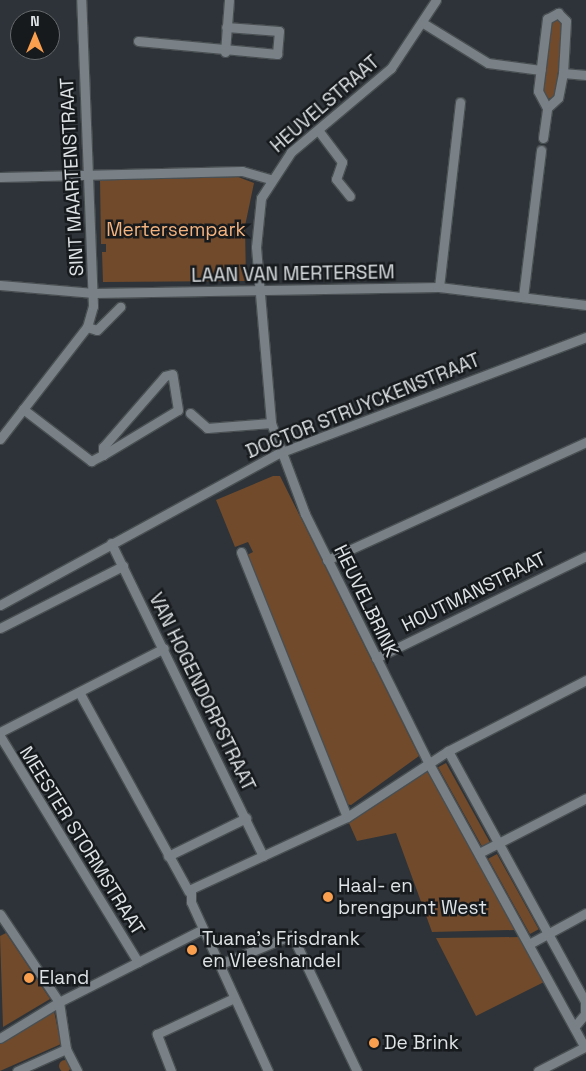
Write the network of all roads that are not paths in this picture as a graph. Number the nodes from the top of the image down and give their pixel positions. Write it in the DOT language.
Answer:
graph roads {
  1 [pos="81,0"];
  2 [pos="229,0"];
  3 [pos="436,0"];
  4 [pos="423,23"];
  5 [pos="226,27"];
  6 [pos="138,41"];
  7 [pos="224,52"];
  8 [pos="541,70"];
  9 [pos="563,73"];
  10 [pos="586,75"];
  11 [pos="460,102"];
  12 [pos="547,108"];
  13 [pos="318,130"];
  14 [pos="543,138"];
  15 [pos="541,150"];
  16 [pos="88,173"];
  17 [pos="0,177"];
  18 [pos="270,179"];
  19 [pos="350,196"];
  20 [pos="0,285"];
  21 [pos="439,287"];
  22 [pos="260,292"];
  23 [pos="94,293"];
  24 [pos="523,297"];
  25 [pos="586,305"];
  26 [pos="120,307"];
  27 [pos="87,327"];
  28 [pos="586,337"];
  29 [pos="22,409"];
  30 [pos="190,413"];
  31 [pos="271,422"];
  32 [pos="0,439"];
  33 [pos="586,442"];
  34 [pos="279,453"];
  35 [pos="103,455"];
  36 [pos="111,543"];
  37 [pos="241,552"];
  38 [pos="586,556"];
  39 [pos="327,560"];
  40 [pos="123,566"];
  41 [pos="0,605"];
  42 [pos="0,628"];
  43 [pos="164,648"];
  44 [pos="376,658"];
  45 [pos="586,680"];
  46 [pos="79,692"];
  47 [pos="0,734"];
  48 [pos="448,751"];
  49 [pos="428,762"];
  50 [pos="586,798"];
  51 [pos="347,817"];
  52 [pos="246,818"];
  53 [pos="498,843"];
  54 [pos="479,853"];
  55 [pos="168,856"];
  56 [pos="263,856"];
  57 [pos="189,892"];
  58 [pos="0,914"];
  59 [pos="586,914"];
  60 [pos="203,929"];
  61 [pos="4,930"];
  62 [pos="548,934"];
  63 [pos="528,944"];
  64 [pos="138,962"];
  65 [pos="222,963"];
  66 [pos="232,999"];
  67 [pos="58,1002"];
  68 [pos="574,1026"];
  69 [pos="0,1038"];
  70 [pos="586,1047"];
  71 [pos="66,1049"];
  72 [pos="17,1071"];
  73 [pos="77,1071"];
  74 [pos="170,1071"];
  75 [pos="268,1071"];
  76 [pos="357,1071"];
  77 [pos="538,1071"];
  1 -- 16 [label="street, SINT MAARTENSTRAAT"];
  2 -- 5 [label="street"];
  3 -- 4 [label="street, HEUVELSTRAAT"];
  4 -- 8 [label="street"];
  4 -- 13 [label="street, HEUVELSTRAAT"];
  5 -- 7 [label="street"];
  5 -- 7 [label="street"];
  6 -- 7 [label="street"];
  8 -- 9 [label="street"];
  8 -- 12 [label="street"];
  9 -- 10 [label="street"];
  9 -- 12 [label="street"];
  11 -- 21 [label="street"];
  12 -- 14 [label="street"];
  13 -- 18 [label="street, HEUVELSTRAAT"];
  13 -- 19 [label="street"];
  15 -- 24 [label="street"];
  16 -- 17 [label="street, HEUVELSTRAAT"];
  16 -- 18 [label="street, HEUVELSTRAAT"];
  16 -- 23 [label="street, SINT MAARTENSTRAAT"];
  18 -- 22 [label="street, HEUVELBRINK"];
  20 -- 23 [label="street, LAAN VAN MERTERSEM"];
  21 -- 22 [label="street, LAAN VAN MERTERSEM"];
  21 -- 24 [label="street, LAAN VAN MERTERSEM"];
  22 -- 23 [label="street, LAAN VAN MERTERSEM"];
  22 -- 31 [label="street, HEUVELBRINK"];
  23 -- 27 [label="street"];
  24 -- 25 [label="street, LAAN VAN MERTERSEM"];
  26 -- 27 [label="street"];
  27 -- 29 [label="street"];
  28 -- 34 [label="street, DOCTOR STRUYCKENSTRAAT"];
  29 -- 32 [label="street"];
  29 -- 35 [label="street"];
  30 -- 31 [label="street"];
  31 -- 34 [label="street, HEUVELBRINK"];
  33 -- 39 [label="street"];
  34 -- 36 [label="street, DOCTOR STRUYCKENSTRAAT"];
  34 -- 39 [label="street, HEUVELBRINK"];
  35 -- 35 [label="street"];
  36 -- 40 [label="street, VAN HOGENDORPSTRAAT"];
  36 -- 41 [label="street, DOCTOR STRUYCKENSTRAAT"];
  37 -- 51 [label="street"];
  38 -- 44 [label="street, HOUTMANSTRAAT"];
  39 -- 44 [label="street, HEUVELBRINK"];
  40 -- 42 [label="street"];
  40 -- 43 [label="street, VAN HOGENDORPSTRAAT"];
  43 -- 46 [label="street"];
  43 -- 52 [label="street, VAN HOGENDORPSTRAAT"];
  44 -- 49 [label="street, HEUVELBRINK"];
  45 -- 48 [label="street"];
  46 -- 47 [label="street"];
  46 -- 55 [label="street"];
  47 -- 64 [label="street, MEESTER STORMSTRAAT"];
  48 -- 49 [label="street"];
  48 -- 53 [label="street"];
  49 -- 51 [label="street"];
  49 -- 54 [label="street, HEUVELBRINK"];
  50 -- 53 [label="street"];
  51 -- 56 [label="street"];
  52 -- 55 [label="street"];
  52 -- 56 [label="street, VAN HOGENDORPSTRAAT"];
  53 -- 54 [label="street"];
  53 -- 62 [label="street"];
  54 -- 63 [label="street, HEUVELBRINK"];
  55 -- 57 [label="street"];
  56 -- 57 [label="street"];
  57 -- 60 [label="street"];
  58 -- 61 [label="street"];
  59 -- 62 [label="street"];
  60 -- 64 [label="street"];
  60 -- 65 [label="street"];
  61 -- 67 [label="street"];
  62 -- 63 [label="street"];
  62 -- 68 [label="street"];
  63 -- 68 [label="street, HEUVELBRINK"];
  64 -- 67 [label="street"];
  65 -- 66 [label="street"];
  65 -- 76 [label="street"];
  66 -- 74 [label="street"];
  66 -- 75 [label="street"];
  67 -- 69 [label="street"];
  67 -- 71 [label="street"];
  68 -- 70 [label="street, HEUVELBRINK"];
  70 -- 77 [label="street"];
  71 -- 72 [label="street"];
  71 -- 73 [label="street"];
}
